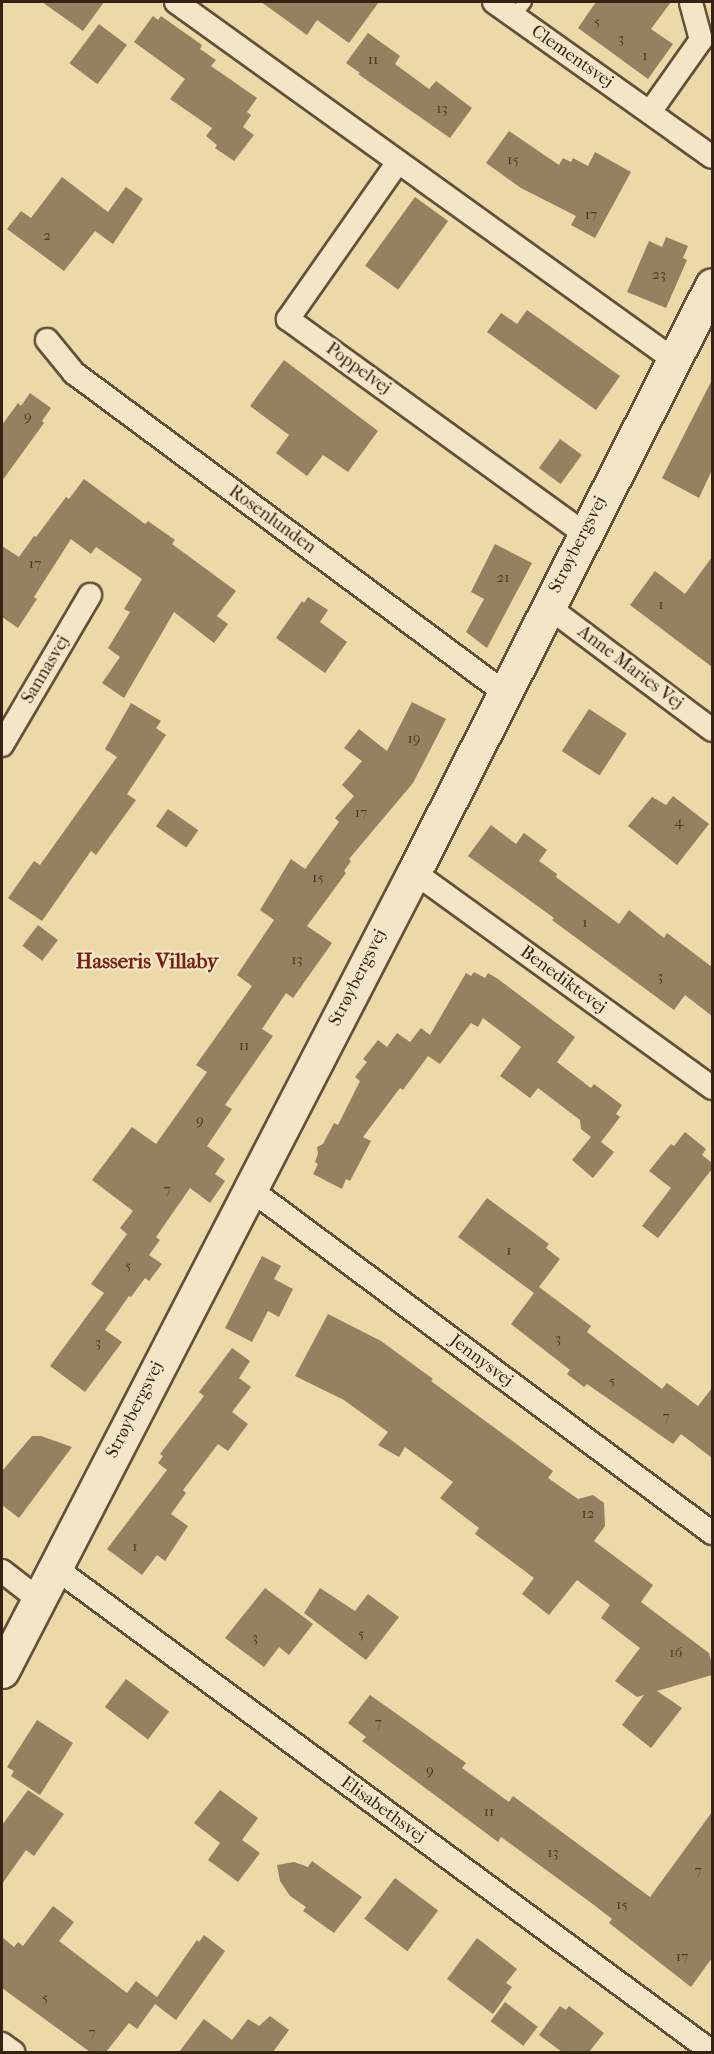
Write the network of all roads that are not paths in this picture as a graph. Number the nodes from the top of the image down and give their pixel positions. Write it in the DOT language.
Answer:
graph roads {
  1 [pos="176,2"];
  2 [pos="494,2"];
  3 [pos="691,2"];
  4 [pos="520,9"];
  5 [pos="650,112"];
  6 [pos="712,157"];
  7 [pos="398,162"];
  8 [pos="708,305"];
  9 [pos="47,340"];
  10 [pos="674,360"];
  11 [pos="584,532"];
  12 [pos="90,595"];
  13 [pos="547,606"];
  14 [pos="505,693"];
  15 [pos="712,730"];
  16 [pos="2,745"];
  17 [pos="414,872"];
  18 [pos="712,1088"];
  19 [pos="250,1189"];
  20 [pos="712,1533"];
  21 [pos="54,1567"];
  22 [pos="2,1571"];
  23 [pos="38,1599"];
  24 [pos="2,1671"];
  25 [pos="2,2044"];
  26 [pos="13,2052"];
  27 [pos="712,2052"];
  1 -- 7 [label="street"];
  2 -- 4 [label="street, Clementsvej"];
  3 -- 5 [label="street"];
  4 -- 5 [label="street, Clementsvej"];
  5 -- 6 [label="street, Clementsvej"];
  7 -- 10 [label="street"];
  7 -- 11 [label="street, Poppelvej"];
  8 -- 10 [label="street, Strøybergsvej"];
  9 -- 14 [label="street, Rosenlunden"];
  10 -- 11 [label="street, Strøybergsvej"];
  11 -- 13 [label="street, Strøybergsvej"];
  12 -- 16 [label="street, Sannasvej"];
  13 -- 14 [label="street, Strøybergsvej"];
  13 -- 15 [label="street, Anne Maries Vej"];
  14 -- 17 [label="street, Strøybergsvej"];
  17 -- 18 [label="street, Benediktevej"];
  17 -- 19 [label="street, Strøybergsvej"];
  19 -- 20 [label="street, Jennysvej"];
  19 -- 21 [label="street, Strøybergsvej"];
  21 -- 23 [label="street, Strøybergsvej"];
  21 -- 27 [label="street, Elisabethsvej"];
  22 -- 23 [label="street"];
  23 -- 24 [label="street, Strøybergsvej"];
  25 -- 26 [label="street"];
}
